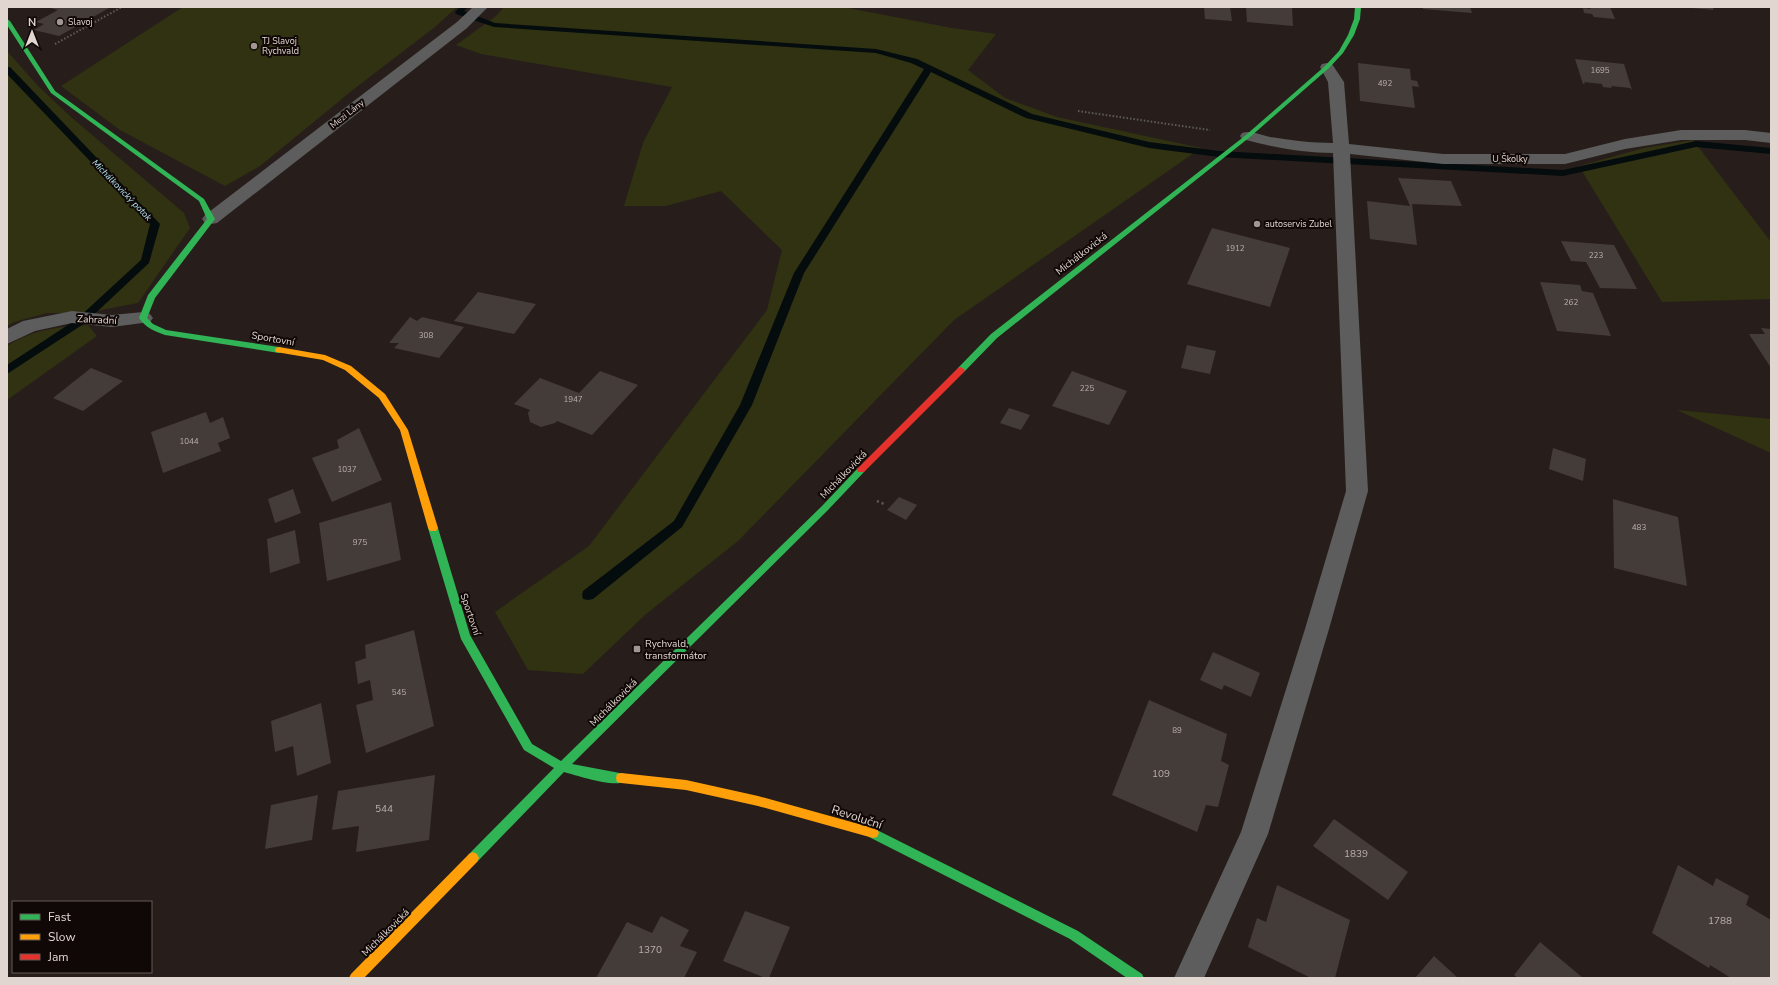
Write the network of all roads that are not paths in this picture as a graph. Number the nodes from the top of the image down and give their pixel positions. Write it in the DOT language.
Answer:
graph roads {
  1 [pos="481,7"];
  2 [pos="1358,7"];
  3 [pos="7,21"];
  4 [pos="1327,67"];
  5 [pos="1248,136"];
  6 [pos="1771,138"];
  7 [pos="1341,148"];
  8 [pos="211,219"];
  9 [pos="143,318"];
  10 [pos="7,337"];
  11 [pos="562,767"];
  12 [pos="355,978"];
  13 [pos="1138,978"];
  14 [pos="1189,978"];
  1 -- 8 [label="street, Mezi Lány"];
  2 -- 4 [label="street, Michálkovická"];
  3 -- 8 [label="street"];
  4 -- 5 [label="street, Michálkovická"];
  4 -- 7 [label="street"];
  5 -- 7 [label="street, U Školky"];
  5 -- 11 [label="street, Michálkovická"];
  6 -- 7 [label="street, U Školky"];
  7 -- 14 [label="street"];
  8 -- 9 [label="street"];
  9 -- 10 [label="street, Zahradní"];
  9 -- 11 [label="street, Sportovní"];
  11 -- 12 [label="street, Michálkovická"];
  11 -- 13 [label="street, Revoluční"];
}
